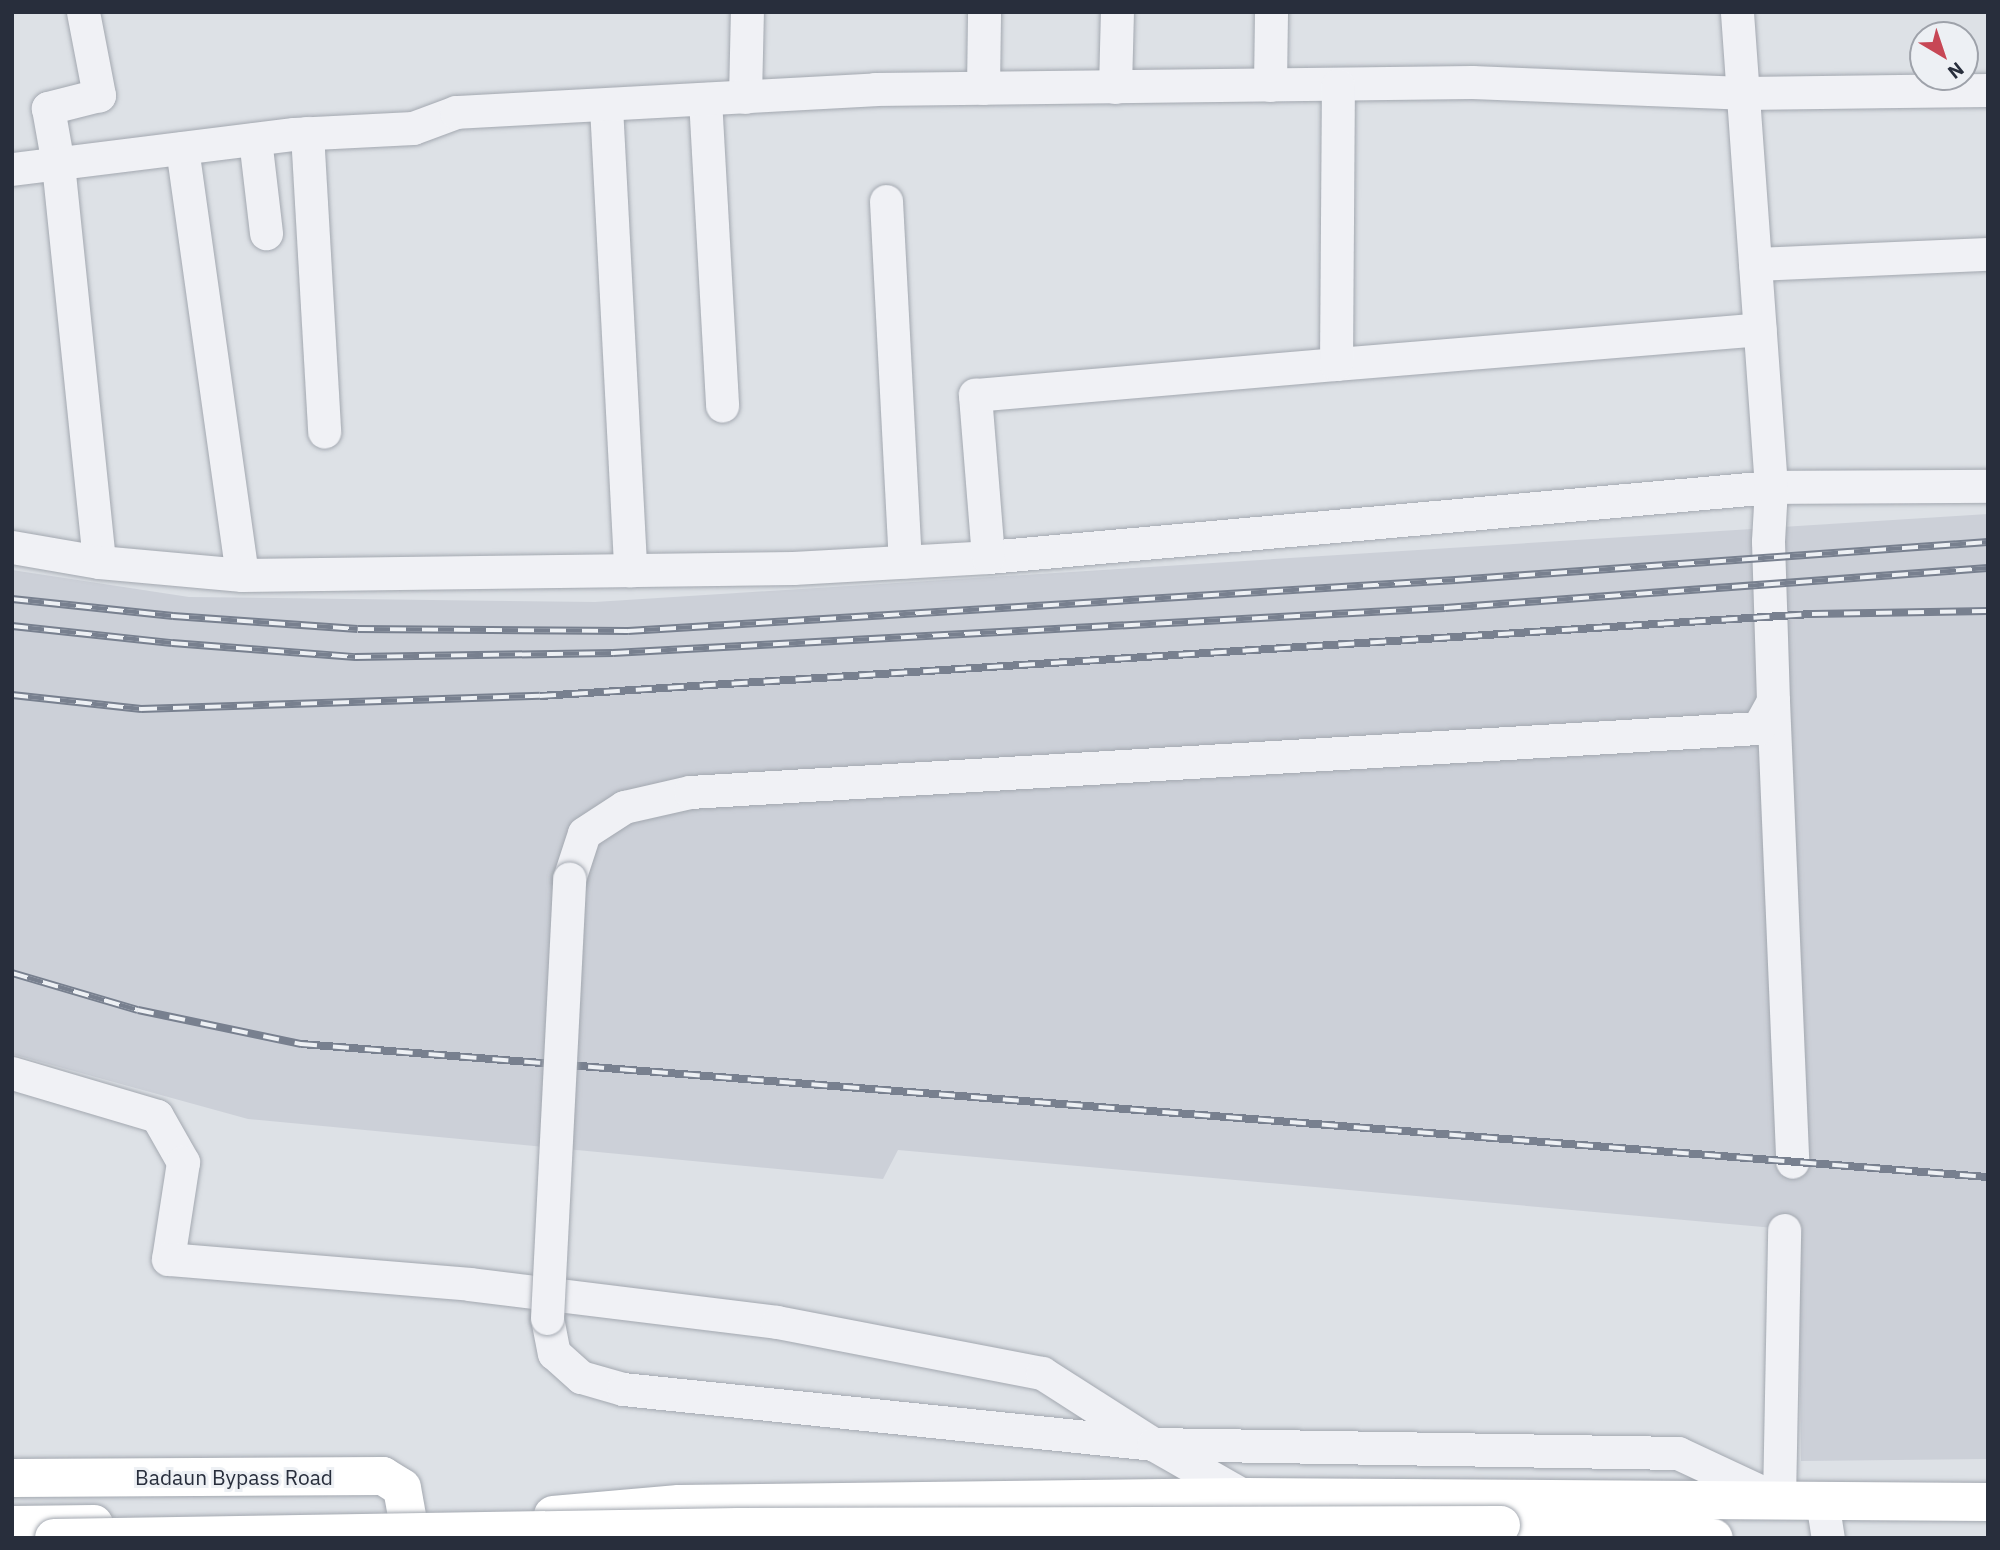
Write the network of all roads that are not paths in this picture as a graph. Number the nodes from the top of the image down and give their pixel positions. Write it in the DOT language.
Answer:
graph roads {
  1 [pos="83,12"];
  2 [pos="747,12"];
  3 [pos="984,12"];
  4 [pos="1118,12"];
  5 [pos="1271,12"];
  6 [pos="1737,12"];
  7 [pos="1270,85"];
  8 [pos="1338,85"];
  9 [pos="1115,87"];
  10 [pos="983,88"];
  11 [pos="1988,90"];
  12 [pos="1743,93"];
  13 [pos="745,97"];
  14 [pos="705,99"];
  15 [pos="606,106"];
  16 [pos="307,133"];
  17 [pos="255,139"];
  18 [pos="182,148"];
  19 [pos="58,164"];
  20 [pos="12,169"];
  21 [pos="886,201"];
  22 [pos="266,233"];
  23 [pos="1988,254"];
  24 [pos="1755,264"];
  25 [pos="1760,329"];
  26 [pos="1336,364"];
  27 [pos="722,406"];
  28 [pos="324,432"];
  29 [pos="1988,486"];
  30 [pos="1771,487"];
  31 [pos="12,547"];
  32 [pos="988,556"];
  33 [pos="99,562"];
  34 [pos="905,562"];
  35 [pos="630,570"];
  36 [pos="242,575"];
  37 [pos="1773,701"];
  38 [pos="12,1073"];
  39 [pos="1792,1162"];
  40 [pos="1784,1230"];
  41 [pos="1153,1444"];
  42 [pos="12,1478"];
  43 [pos="1246,1497"];
  44 [pos="1779,1500"];
  45 [pos="1822,1501"];
  46 [pos="1988,1502"];
  47 [pos="679,1521"];
  48 [pos="12,1525"];
  49 [pos="1501,1525"];
  50 [pos="409,1527"];
  51 [pos="54,1538"];
  52 [pos="1714,1538"];
  53 [pos="1828,1538"];
  1 -- 19 [label="street"];
  2 -- 13 [label="street"];
  3 -- 10 [label="street"];
  4 -- 9 [label="street"];
  5 -- 7 [label="street"];
  6 -- 12 [label="street"];
  7 -- 8 [label="street"];
  7 -- 9 [label="street"];
  8 -- 12 [label="street"];
  8 -- 26 [label="street"];
  9 -- 10 [label="street"];
  10 -- 13 [label="street"];
  11 -- 12 [label="street"];
  12 -- 24 [label="street"];
  13 -- 14 [label="street"];
  14 -- 15 [label="street"];
  14 -- 27 [label="street"];
  15 -- 16 [label="street"];
  15 -- 35 [label="street"];
  16 -- 17 [label="street"];
  16 -- 28 [label="street"];
  17 -- 18 [label="street"];
  17 -- 22 [label="street"];
  18 -- 19 [label="street"];
  18 -- 36 [label="street"];
  19 -- 20 [label="street"];
  19 -- 33 [label="street"];
  21 -- 34 [label="street"];
  23 -- 24 [label="street"];
  24 -- 25 [label="street"];
  25 -- 26 [label="street"];
  25 -- 30 [label="street"];
  26 -- 32 [label="street"];
  29 -- 30 [label="street"];
  30 -- 32 [label="street"];
  30 -- 37 [label="street"];
  31 -- 33 [label="street"];
  32 -- 34 [label="street"];
  33 -- 36 [label="street"];
  34 -- 35 [label="street"];
  35 -- 36 [label="street"];
  37 -- 39 [label="street"];
  37 -- 41 [label="street, bridge"];
  38 -- 41 [label="street"];
  40 -- 44 [label="street"];
  41 -- 43 [label="street"];
  41 -- 44 [label="street"];
  42 -- 50 [label="main road, Badaun Bypass Road"];
  43 -- 44 [label="main road"];
  43 -- 47 [label="main road"];
  44 -- 45 [label="main road"];
  44 -- 49 [label="main road"];
  45 -- 46 [label="main road"];
  45 -- 53 [label="street"];
  47 -- 50 [label="main road"];
  48 -- 50 [label="main road"];
  49 -- 51 [label="main road, bridge"];
  49 -- 52 [label="main road"];
}
